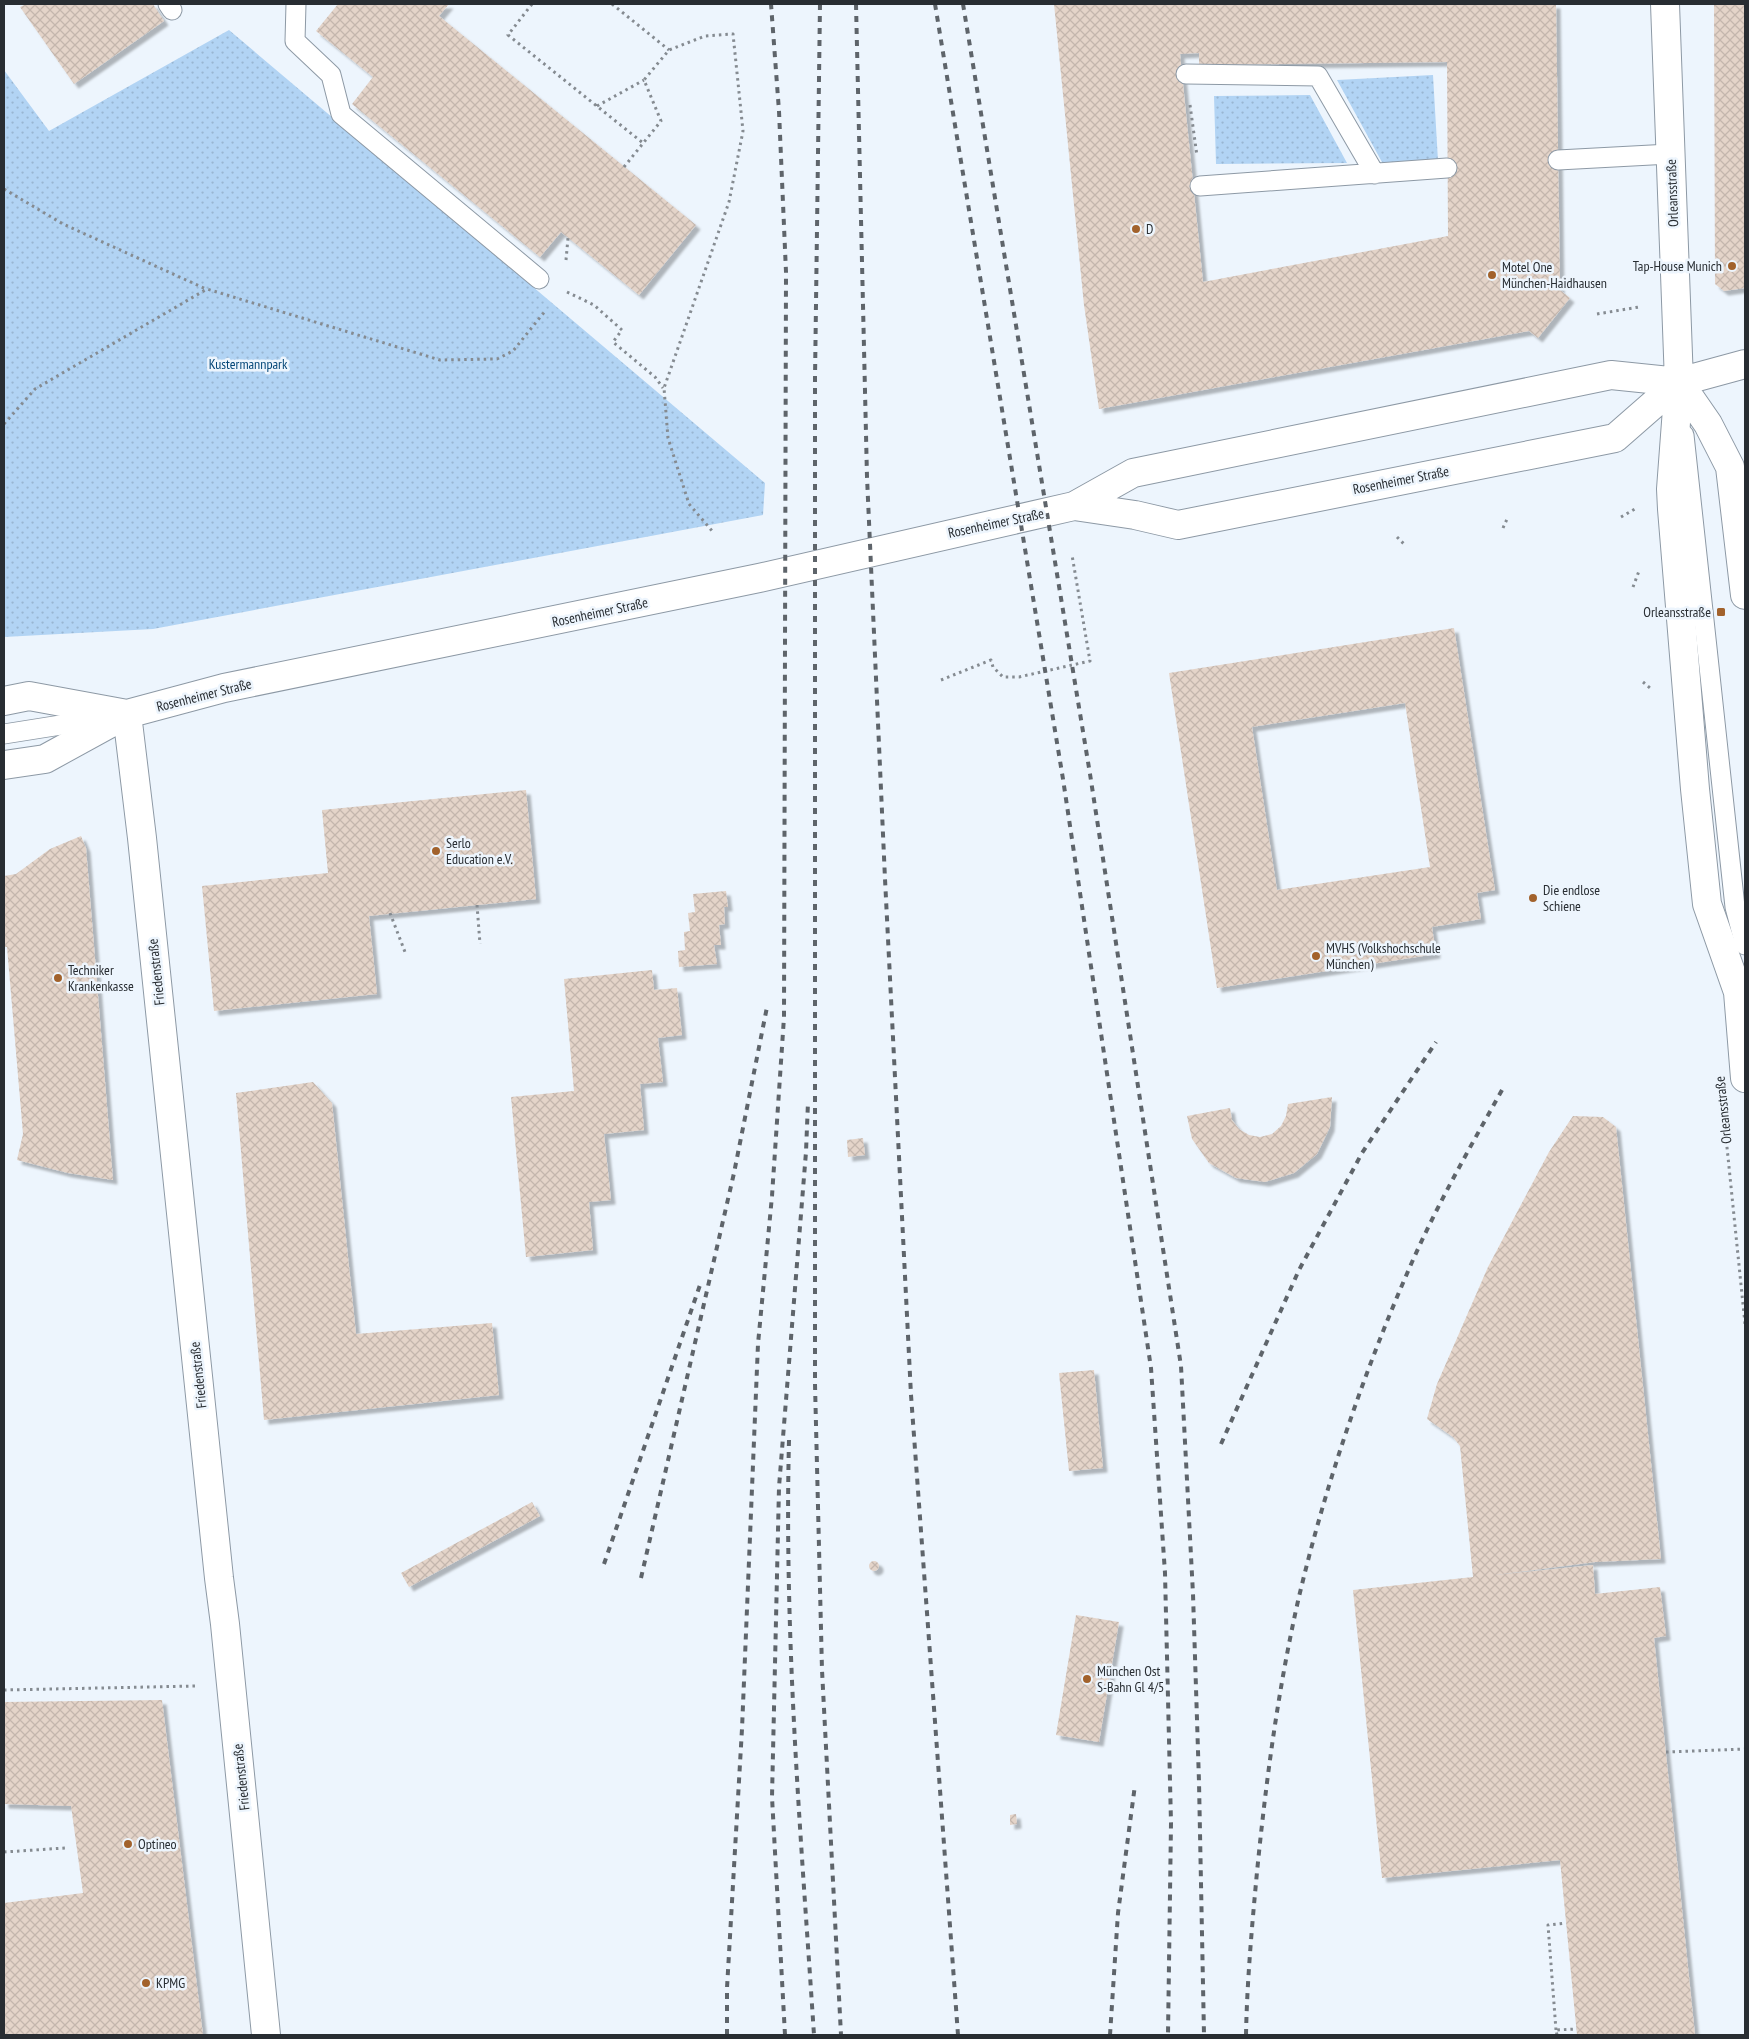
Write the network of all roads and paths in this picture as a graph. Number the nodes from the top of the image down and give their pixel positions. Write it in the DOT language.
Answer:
graph roads {
  1 [pos="296,4"];
  2 [pos="532,4"];
  3 [pos="612,4"];
  4 [pos="1665,4"];
  5 [pos="669,50"];
  6 [pos="1186,74"];
  7 [pos="644,80"];
  8 [pos="597,106"];
  9 [pos="643,143"];
  10 [pos="1670,154"];
  11 [pos="1558,160"];
  12 [pos="624,167"];
  13 [pos="1447,168"];
  14 [pos="1375,174"];
  15 [pos="1200,186"];
  16 [pos="4,189"];
  17 [pos="539,279"];
  18 [pos="207,289"];
  19 [pos="562,290"];
  20 [pos="550,305"];
  21 [pos="1745,364"];
  22 [pos="1679,382"];
  23 [pos="664,388"];
  24 [pos="4,424"];
  25 [pos="1074,506"];
  26 [pos="1507,519"];
  27 [pos="1503,528"];
  28 [pos="713,532"];
  29 [pos="1396,538"];
  30 [pos="1406,546"];
  31 [pos="1072,555"];
  32 [pos="1745,595"];
  33 [pos="941,680"];
  34 [pos="4,701"];
  35 [pos="127,714"];
  36 [pos="4,734"];
  37 [pos="4,765"];
  38 [pos="477,905"];
  39 [pos="390,913"];
  40 [pos="480,944"];
  41 [pos="1745,945"];
  42 [pos="405,952"];
  43 [pos="1745,1078"];
  44 [pos="1723,1102"];
  45 [pos="1745,1324"];
  46 [pos="231,1685"];
  47 [pos="4,1690"];
  48 [pos="1745,1749"];
  49 [pos="1666,1752"];
  50 [pos="65,1848"];
  51 [pos="4,1852"];
  52 [pos="1566,1923"];
  53 [pos="1577,2029"];
  54 [pos="1556,2030"];
  55 [pos="266,2035"];
  56 [pos="1557,2035"];
  1 -- 17 [label="lane"];
  2 -- 8 [label="path"];
  3 -- 5 [label="path"];
  4 -- 10 [label="main road, Orleansstraße"];
  5 -- 7 [label="path"];
  5 -- 23 [label="path"];
  6 -- 14 [label="lane"];
  6 -- 15 [label="path"];
  7 -- 8 [label="path"];
  7 -- 9 [label="path"];
  8 -- 9 [label="path"];
  9 -- 12 [label="path"];
  10 -- 11 [label="lane"];
  10 -- 22 [label="main road, Orleansstraße"];
  13 -- 14 [label="lane"];
  14 -- 15 [label="lane"];
  16 -- 18 [label="path"];
  18 -- 20 [label="path"];
  18 -- 24 [label="path"];
  19 -- 23 [label="path"];
  21 -- 22 [label="main road, Rosenheimer Straße"];
  22 -- 25 [label="main road, Rosenheimer Straße"];
  22 -- 25 [label="main road, Rosenheimer Straße"];
  22 -- 32 [label="main road"];
  22 -- 41 [label="lane"];
  22 -- 43 [label="main road, Orleansstraße"];
  23 -- 28 [label="path"];
  25 -- 35 [label="main road, Rosenheimer Straße"];
  26 -- 27 [label="path"];
  29 -- 30 [label="path"];
  31 -- 33 [label="path"];
  34 -- 35 [label="main road, Rosenheimer Straße"];
  35 -- 36 [label="lane, Rosenheimer Straße"];
  35 -- 37 [label="main road, Rosenheimer Straße"];
  35 -- 46 [label="main road, Friedenstraße"];
  38 -- 40 [label="path"];
  39 -- 42 [label="path"];
  44 -- 45 [label="path, Orleansstraße"];
  46 -- 47 [label="path"];
  46 -- 55 [label="main road, Friedenstraße"];
  48 -- 49 [label="path"];
  50 -- 51 [label="path"];
  52 -- 54 [label="path"];
  53 -- 54 [label="path"];
  54 -- 56 [label="path"];
}
